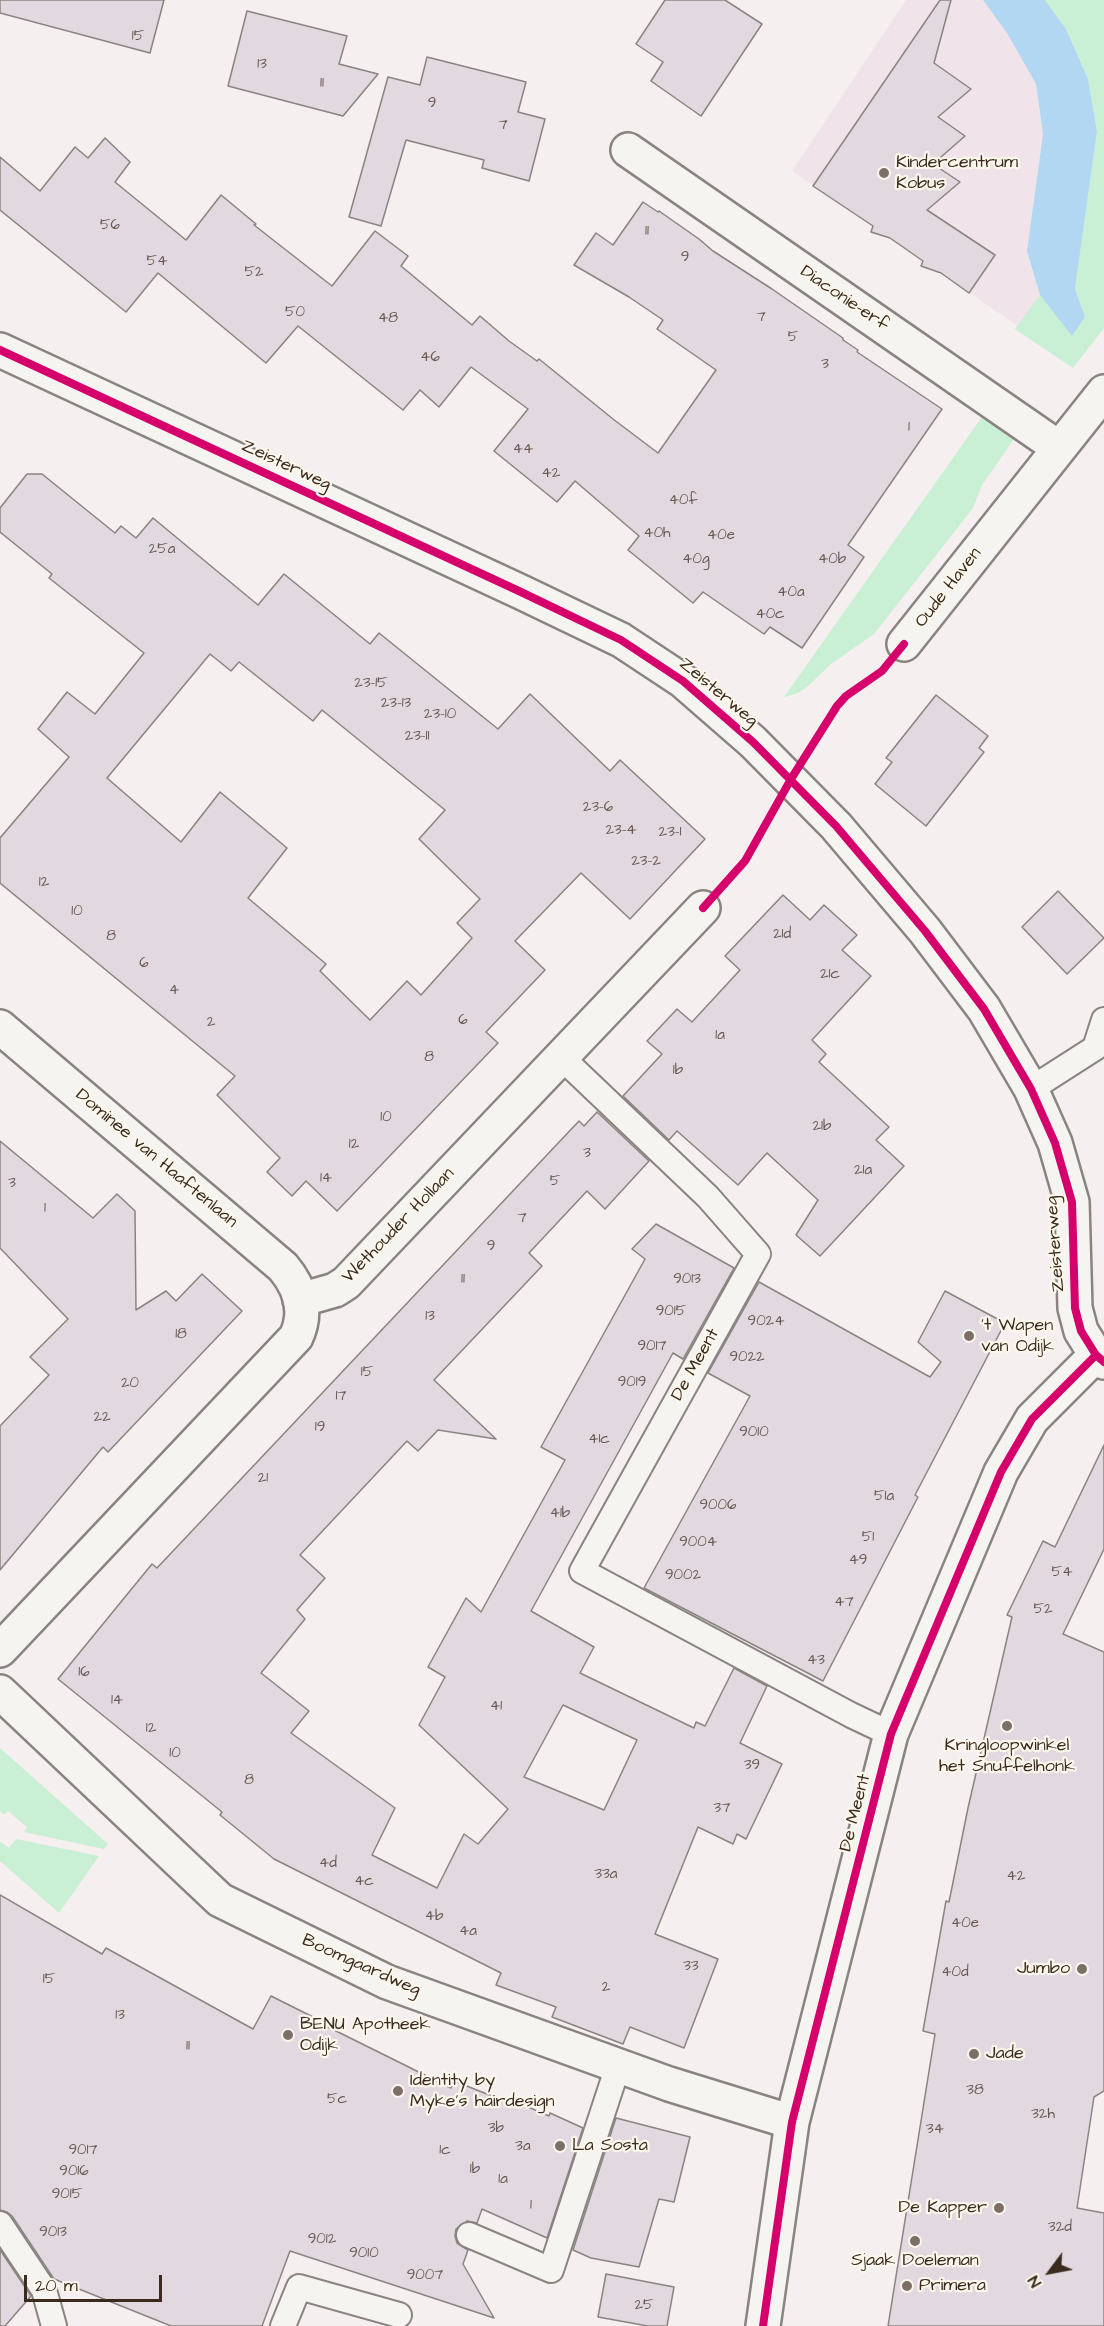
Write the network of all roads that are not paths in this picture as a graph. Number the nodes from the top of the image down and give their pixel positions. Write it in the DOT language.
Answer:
graph roads {
  1 [pos="628,150"];
  2 [pos="0,350"];
  3 [pos="1104,392"];
  4 [pos="1059,448"];
  5 [pos="904,644"];
  6 [pos="702,908"];
  7 [pos="1104,1020"];
  8 [pos="0,1027"];
  9 [pos="561,1057"];
  10 [pos="1031,1089"];
  11 [pos="300,1300"];
  12 [pos="1100,1358"];
  13 [pos="0,1650"];
  14 [pos="0,1692"];
  15 [pos="891,1734"];
  16 [pos="618,2066"];
  17 [pos="792,2121"];
  18 [pos="0,2224"];
  19 [pos="469,2235"];
  20 [pos="399,2315"];
  21 [pos="54,2326"];
  22 [pos="283,2326"];
  23 [pos="764,2326"];
  1 -- 4 [label="street, Diaconie-erf"];
  2 -- 10 [label="street, Zeisterweg"];
  3 -- 4 [label="street, Oude Haven"];
  4 -- 5 [label="street, Oude Haven"];
  6 -- 9 [label="street, Wethouder Hollaan"];
  7 -- 10 [label="lane"];
  8 -- 11 [label="street, Dominee van Haaftenlaan"];
  9 -- 11 [label="street, Wethouder Hollaan"];
  9 -- 15 [label="lane, De Meent"];
  10 -- 12 [label="street, Zeisterweg"];
  11 -- 13 [label="street"];
  12 -- 15 [label="street, De Meent"];
  14 -- 16 [label="street, Boomgaardweg"];
  15 -- 17 [label="street, De Meent"];
  16 -- 17 [label="street, Boomgaardweg"];
  16 -- 19 [label="lane"];
  17 -- 23 [label="street, De Meent"];
  18 -- 21 [label="lane"];
  20 -- 22 [label="lane"];
}
